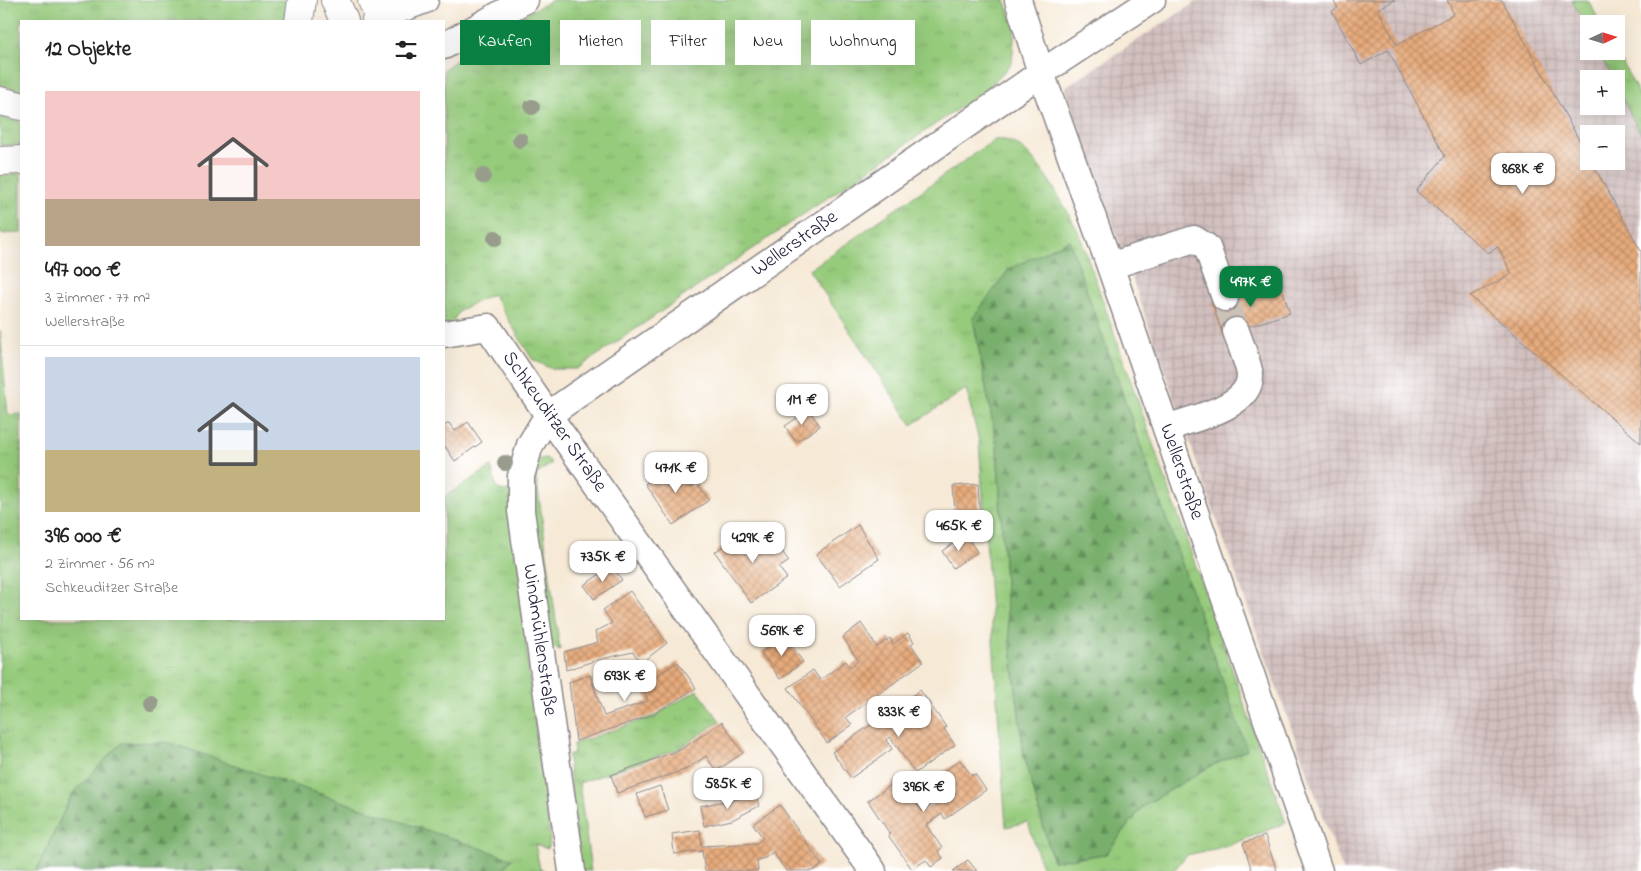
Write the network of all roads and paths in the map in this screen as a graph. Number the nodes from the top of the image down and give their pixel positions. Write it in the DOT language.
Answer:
graph roads {
  1 [pos="302,0"];
  2 [pos="335,0"];
  3 [pos="425,0"];
  4 [pos="525,0"];
  5 [pos="1018,0"];
  6 [pos="1152,0"];
  7 [pos="377,15"];
  8 [pos="299,20"];
  9 [pos="344,20"];
  10 [pos="445,45"];
  11 [pos="1041,73"];
  12 [pos="0,101"];
  13 [pos="20,106"];
  14 [pos="20,160"];
  15 [pos="0,162"];
  16 [pos="1110,266"];
  17 [pos="1225,298"];
  18 [pos="1236,331"];
  19 [pos="445,334"];
  20 [pos="548,415"];
  21 [pos="1166,428"];
  22 [pos="572,871"];
  23 [pos="873,871"];
  24 [pos="1319,871"];
  1 -- 8 [label="main road"];
  2 -- 9 [label="main road"];
  3 -- 7 [label="street"];
  4 -- 10 [label="street"];
  5 -- 11 [label="street, Wellerstraße"];
  6 -- 11 [label="street"];
  11 -- 16 [label="street, Wellerstraße"];
  11 -- 20 [label="street, Wellerstraße"];
  12 -- 13 [label="main road"];
  14 -- 15 [label="main road"];
  16 -- 17 [label="street"];
  16 -- 21 [label="street, Wellerstraße"];
  18 -- 21 [label="street"];
  19 -- 20 [label="street, Schkeuditzer Straße"];
  20 -- 22 [label="street, Windmühlenstraße"];
  20 -- 23 [label="street, Schkeuditzer Straße"];
  21 -- 24 [label="street, Wellerstraße"];
}
